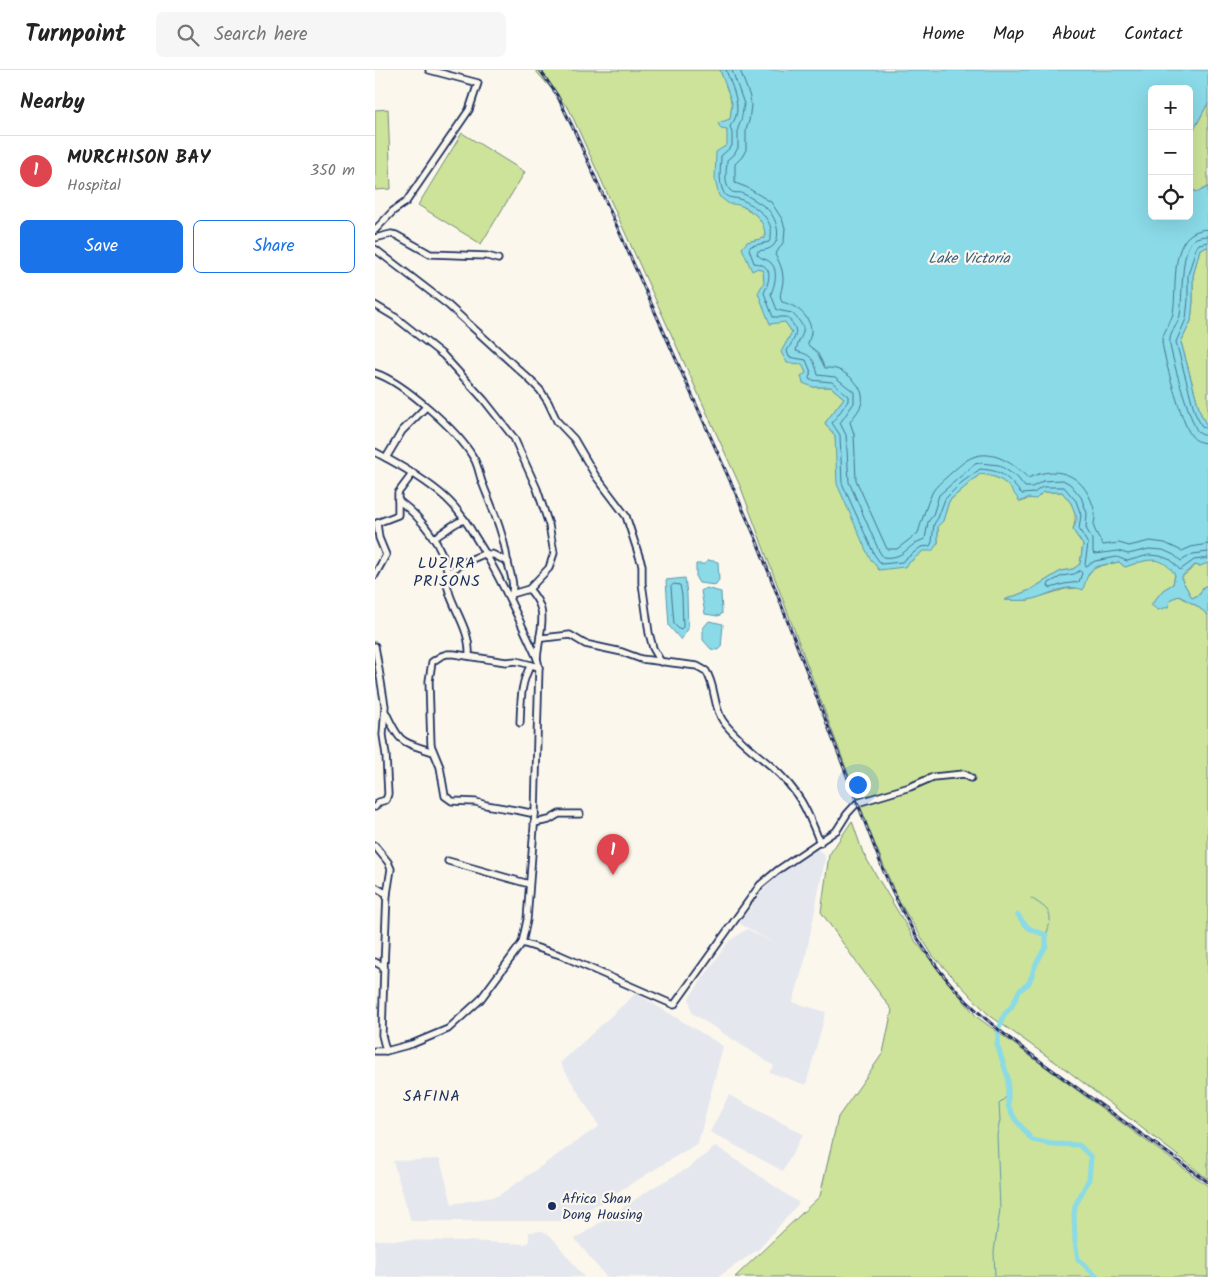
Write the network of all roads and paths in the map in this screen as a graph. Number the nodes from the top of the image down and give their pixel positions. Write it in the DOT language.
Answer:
graph roads {
  1 [pos="429,70"];
  2 [pos="375,230"];
  3 [pos="375,238"];
  4 [pos="375,249"];
  5 [pos="498,259"];
  6 [pos="375,305"];
  7 [pos="375,372"];
  8 [pos="426,407"];
  9 [pos="375,452"];
  10 [pos="386,458"];
  11 [pos="413,473"];
  12 [pos="398,500"];
  13 [pos="465,520"];
  14 [pos="433,538"];
  15 [pos="487,555"];
  16 [pos="508,562"];
  17 [pos="445,563"];
  18 [pos="454,571"];
  19 [pos="375,575"];
  20 [pos="447,575"];
  21 [pos="529,589"];
  22 [pos="511,596"];
  23 [pos="540,636"];
  24 [pos="375,646"];
  25 [pos="469,656"];
  26 [pos="537,658"];
  27 [pos="661,662"];
  28 [pos="531,665"];
  29 [pos="539,667"];
  30 [pos="385,712"];
  31 [pos="519,723"];
  32 [pos="433,752"];
  33 [pos="971,778"];
  34 [pos="375,807"];
  35 [pos="535,814"];
  36 [pos="580,814"];
  37 [pos="534,823"];
  38 [pos="820,843"];
  39 [pos="375,846"];
  40 [pos="448,861"];
  41 [pos="529,884"];
  42 [pos="375,888"];
  43 [pos="387,894"];
  44 [pos="522,943"];
  45 [pos="375,962"];
  46 [pos="384,967"];
  47 [pos="375,1051"];
  48 [pos="386,1051"];
  1 -- 2 [label="street"];
  3 -- 5 [label="street"];
  4 -- 27 [label="street"];
  6 -- 21 [label="street"];
  7 -- 8 [label="street"];
  8 -- 10 [label="street"];
  8 -- 16 [label="street"];
  9 -- 10 [label="street"];
  10 -- 11 [label="street"];
  11 -- 12 [label="street"];
  11 -- 13 [label="street"];
  12 -- 14 [label="street"];
  12 -- 19 [label="street"];
  13 -- 14 [label="street"];
  13 -- 15 [label="street"];
  14 -- 17 [label="street"];
  15 -- 16 [label="street"];
  15 -- 18 [label="street"];
  15 -- 22 [label="street"];
  16 -- 22 [label="street"];
  17 -- 18 [label="street"];
  17 -- 20 [label="street"];
  18 -- 20 [label="street"];
  20 -- 25 [label="street"];
  21 -- 22 [label="street"];
  21 -- 23 [label="street"];
  22 -- 26 [label="street"];
  23 -- 26 [label="street"];
  23 -- 27 [label="street"];
  24 -- 30 [label="street"];
  25 -- 28 [label="street"];
  25 -- 32 [label="street"];
  26 -- 29 [label="street"];
  27 -- 38 [label="street"];
  28 -- 29 [label="street"];
  28 -- 31 [label="street"];
  29 -- 35 [label="street"];
  30 -- 32 [label="street"];
  30 -- 34 [label="street"];
  32 -- 35 [label="street"];
  33 -- 38 [label="street"];
  35 -- 37 [label="street"];
  36 -- 37 [label="street"];
  37 -- 41 [label="street"];
  38 -- 44 [label="street"];
  39 -- 43 [label="street"];
  40 -- 41 [label="street"];
  41 -- 44 [label="street"];
  42 -- 43 [label="street"];
  43 -- 46 [label="street"];
  44 -- 48 [label="street"];
  45 -- 46 [label="street"];
  46 -- 48 [label="street"];
  47 -- 48 [label="street"];
}
